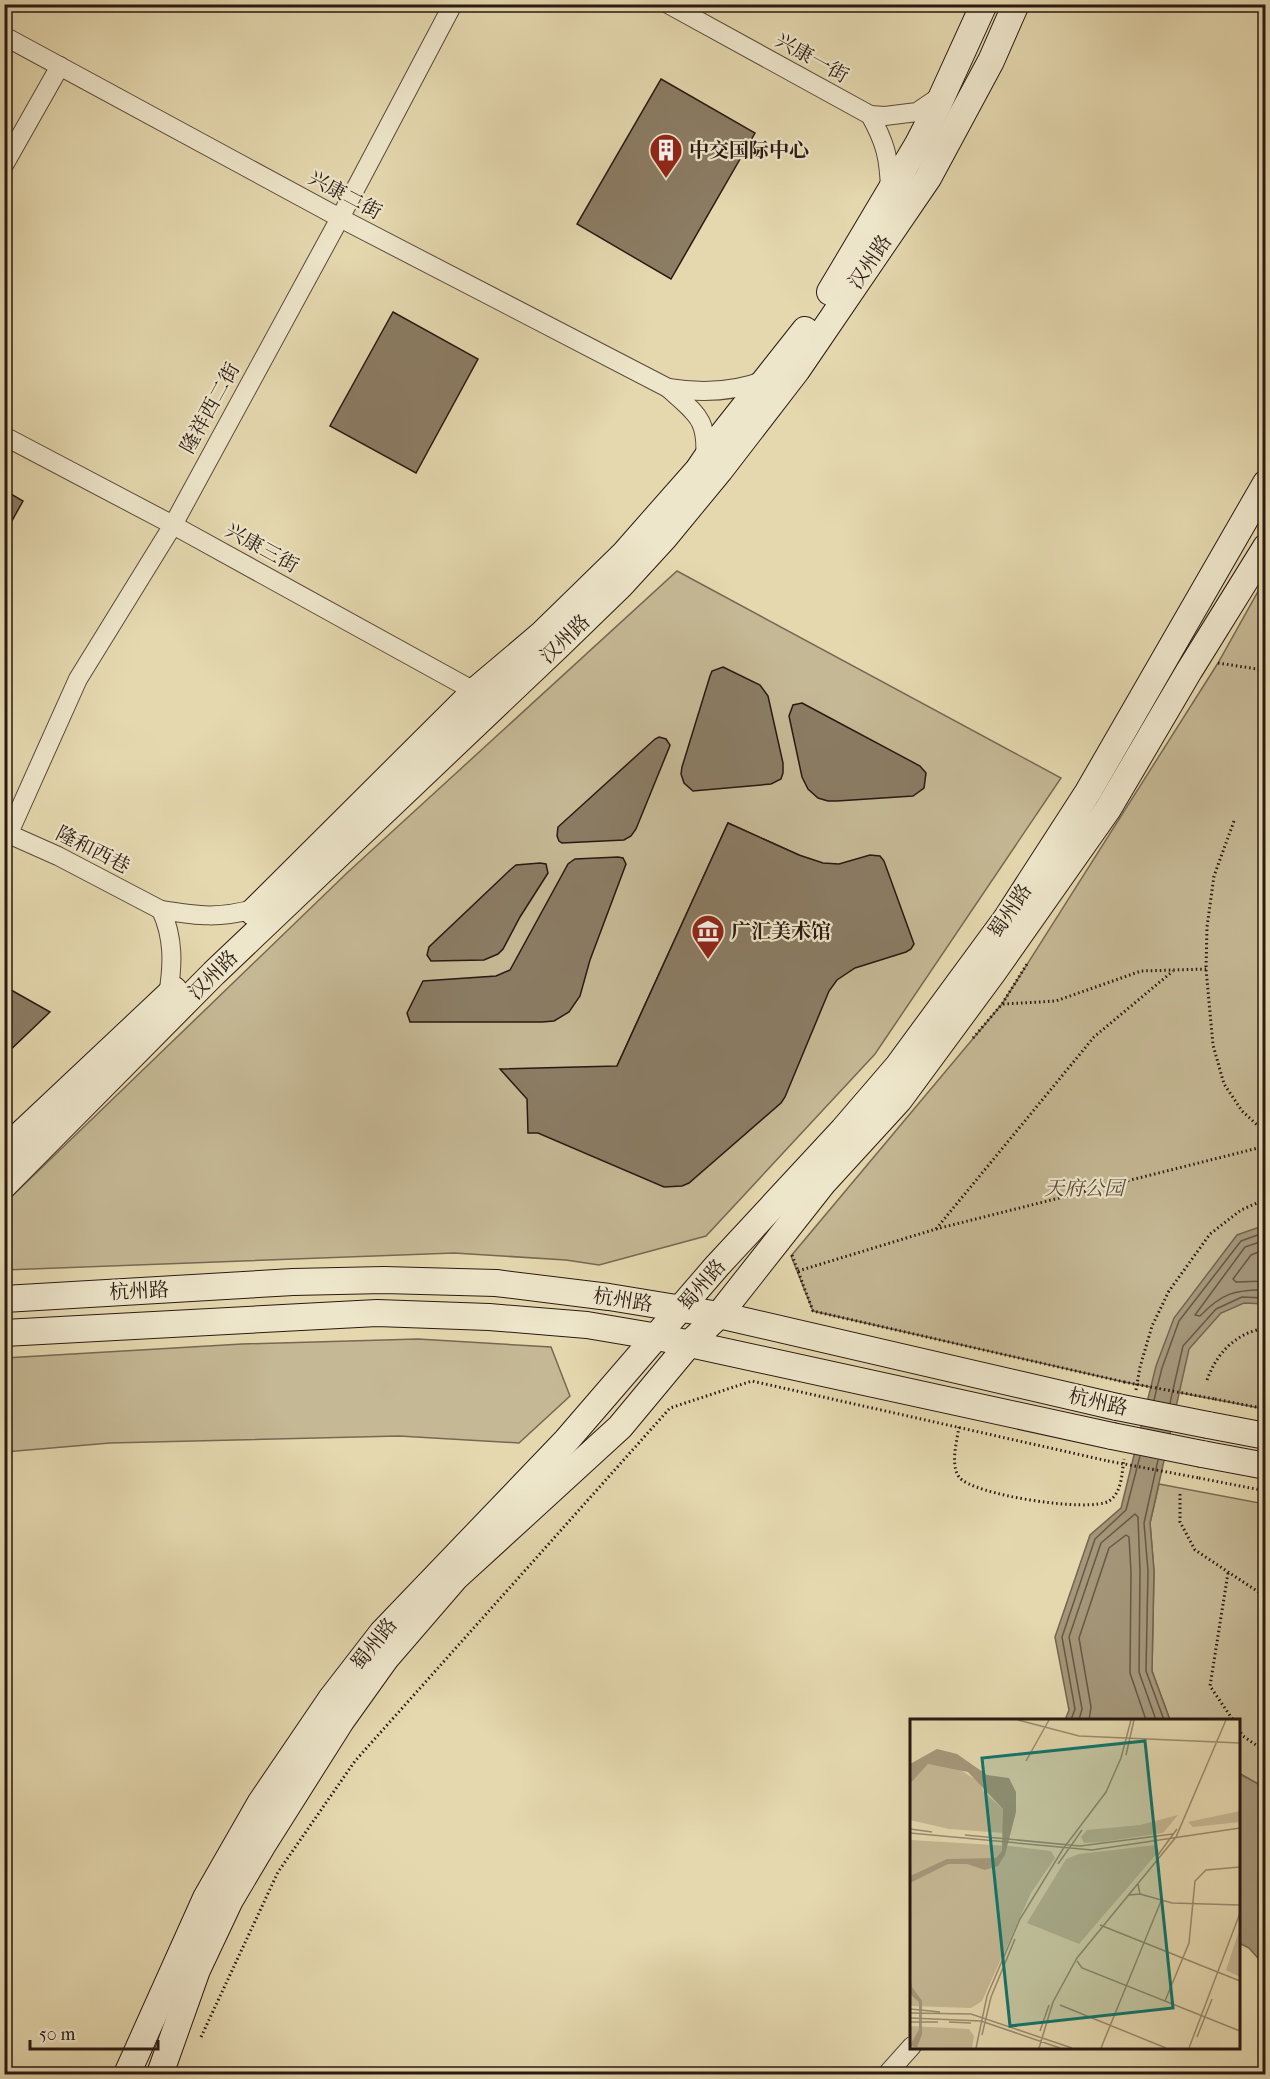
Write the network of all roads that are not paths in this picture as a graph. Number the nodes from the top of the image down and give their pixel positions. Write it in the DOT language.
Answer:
graph roads {
  1 [pos="453,4"];
  2 [pos="669,4"];
  3 [pos="984,4"];
  4 [pos="1016,4"];
  5 [pos="4,36"];
  6 [pos="60,66"];
  7 [pos="943,95"];
  8 [pos="870,115"];
  9 [pos="4,165"];
  10 [pos="890,191"];
  11 [pos="340,218"];
  12 [pos="767,379"];
  13 [pos="668,388"];
  14 [pos="4,436"];
  15 [pos="705,460"];
  16 [pos="1266,483"];
  17 [pos="172,525"];
  18 [pos="1266,547"];
  19 [pos="486,697"];
  20 [pos="7,833"];
  21 [pos="257,908"];
  22 [pos="161,910"];
  23 [pos="168,995"];
  24 [pos="4,1150"];
  25 [pos="4,1185"];
  26 [pos="4,1299"];
  27 [pos="681,1309"];
  28 [pos="719,1315"];
  29 [pos="4,1333"];
  30 [pos="658,1337"];
  31 [pos="689,1344"];
  32 [pos="1266,1436"];
  33 [pos="1266,1466"];
  34 [pos="910,2048"];
  35 [pos="127,2074"];
  36 [pos="159,2074"];
  37 [pos="887,2074"];
  1 -- 11 [label="street, 隆祥西二街"];
  2 -- 8 [label="street, 兴康一街"];
  3 -- 7 [label="main road, 汉州路"];
  4 -- 19 [label="main road, 汉州路"];
  5 -- 6 [label="street, 兴康二街"];
  6 -- 9 [label="street"];
  6 -- 11 [label="street, 兴康二街"];
  7 -- 8 [label="street"];
  7 -- 10 [label="main road, 汉州路"];
  8 -- 10 [label="street"];
  10 -- 12 [label="main road, 汉州路"];
  11 -- 13 [label="street, 兴康二街"];
  11 -- 17 [label="street, 隆祥西二街"];
  12 -- 13 [label="street"];
  12 -- 15 [label="main road, 汉州路"];
  13 -- 15 [label="street"];
  14 -- 17 [label="street, 兴康三街"];
  15 -- 19 [label="main road, 汉州路"];
  16 -- 27 [label="main road, 蜀州路"];
  17 -- 19 [label="street, 兴康三街"];
  17 -- 20 [label="street, 隆祥西二街"];
  18 -- 28 [label="main road, 蜀州路"];
  19 -- 21 [label="main road, 汉州路"];
  19 -- 25 [label="main road, 汉州路"];
  20 -- 22 [label="street, 隆和西巷"];
  21 -- 22 [label="street"];
  21 -- 23 [label="main road, 汉州路"];
  22 -- 23 [label="street"];
  23 -- 24 [label="main road, 汉州路"];
  26 -- 27 [label="main road, 杭州路"];
  27 -- 28 [label="main road, 杭州路"];
  27 -- 30 [label="main road, 蜀州路"];
  28 -- 31 [label="main road, 蜀州路"];
  28 -- 32 [label="main road, 杭州路, bridge"];
  29 -- 30 [label="main road, 杭州路"];
  30 -- 31 [label="main road, 杭州路"];
  30 -- 35 [label="main road, 蜀州路"];
  31 -- 33 [label="main road, 杭州路, bridge"];
  31 -- 36 [label="main road, 蜀州路"];
  34 -- 37 [label="street"];
}
